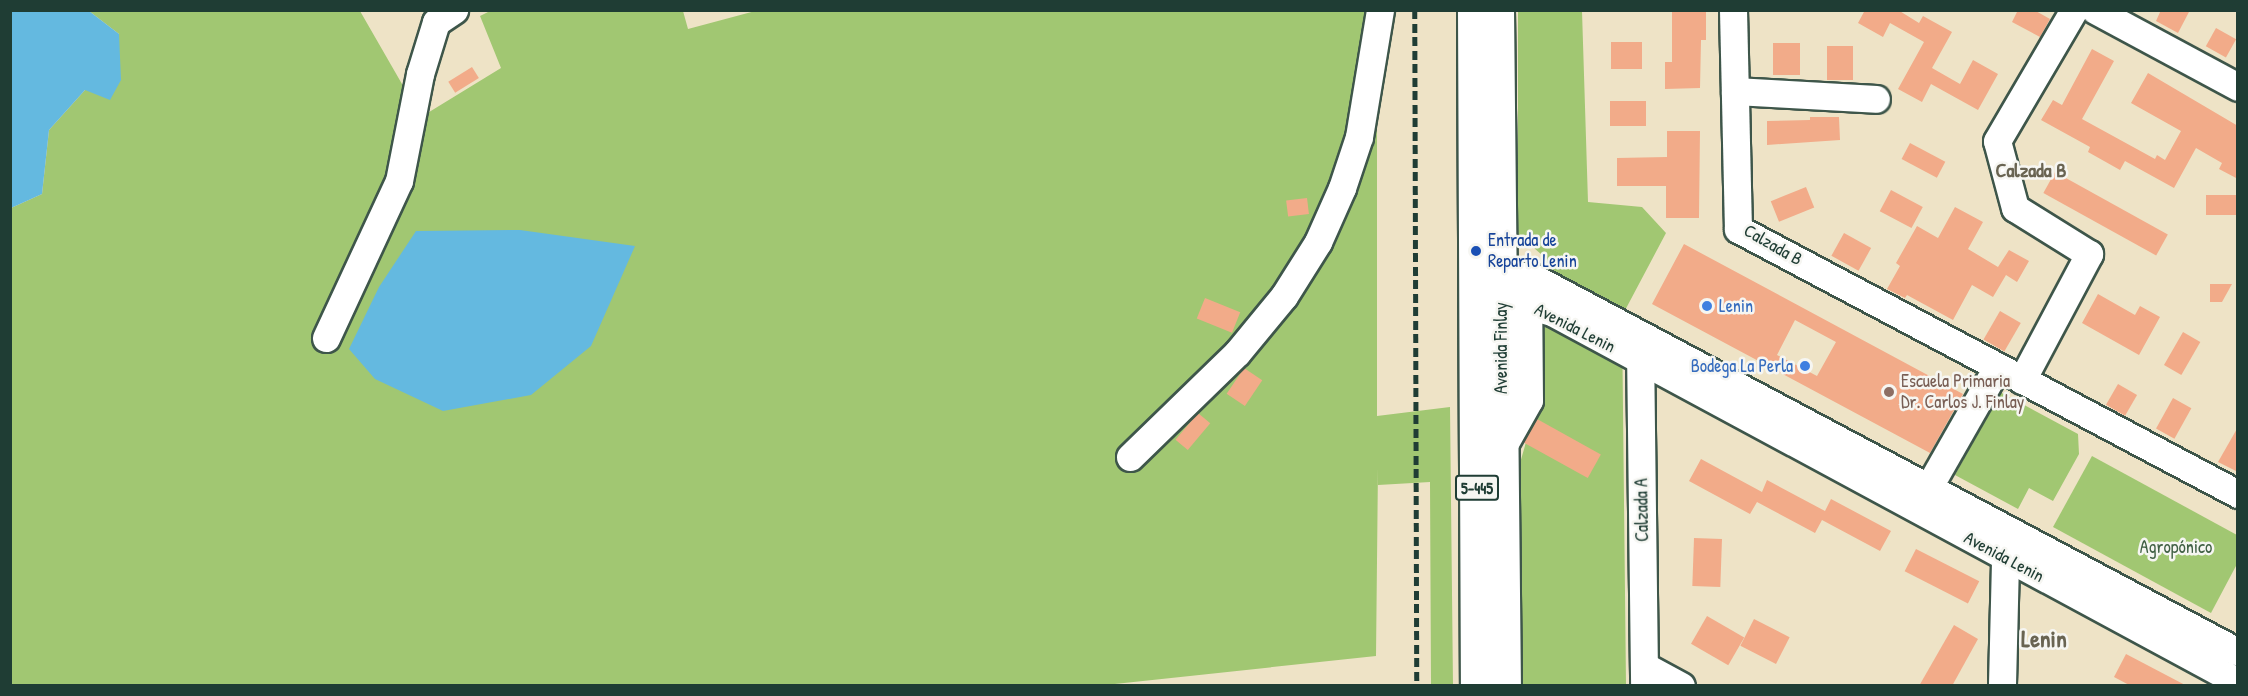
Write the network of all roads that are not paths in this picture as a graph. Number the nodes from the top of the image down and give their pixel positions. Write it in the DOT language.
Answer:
graph roads {
  1 [pos="1380,10"];
  2 [pos="1474,10"];
  3 [pos="1497,10"];
  4 [pos="1733,10"];
  5 [pos="2074,10"];
  6 [pos="2095,10"];
  7 [pos="445,16"];
  8 [pos="2238,87"];
  9 [pos="1735,91"];
  10 [pos="1876,99"];
  11 [pos="1507,289"];
  12 [pos="1639,334"];
  13 [pos="326,338"];
  14 [pos="1640,361"];
  15 [pos="1997,367"];
  16 [pos="2022,380"];
  17 [pos="1130,457"];
  18 [pos="2238,495"];
  19 [pos="1922,499"];
  20 [pos="2005,557"];
  21 [pos="2238,652"];
  22 [pos="1644,676"];
  23 [pos="2238,682"];
  24 [pos="2002,685"];
  25 [pos="1477,686"];
  26 [pos="1504,686"];
  27 [pos="1681,686"];
  1 -- 17 [label="street"];
  2 -- 11 [label="highway, Avenida Finlay / 5-445"];
  3 -- 11 [label="highway, Avenida Finlay / 5-445"];
  4 -- 9 [label="street, Calzada B"];
  5 -- 16 [label="street"];
  6 -- 8 [label="street"];
  7 -- 13 [label="street"];
  9 -- 10 [label="street"];
  9 -- 15 [label="street, Calzada B"];
  11 -- 12 [label="street, Avenida Lenin"];
  11 -- 14 [label="street, Avenida Lenin"];
  11 -- 25 [label="highway, Avenida Finlay / 5-445"];
  11 -- 26 [label="highway, Avenida Finlay / 5-445"];
  12 -- 14 [label="street, Calzada A"];
  12 -- 19 [label="street, Avenida Lenin"];
  14 -- 19 [label="street, Avenida Lenin"];
  14 -- 22 [label="street, Calzada A"];
  15 -- 16 [label="street, Calzada B"];
  15 -- 19 [label="street"];
  16 -- 18 [label="street, Calzada B"];
  19 -- 20 [label="street, Avenida Lenin"];
  19 -- 21 [label="street, Avenida Lenin"];
  20 -- 23 [label="street, Avenida Lenin"];
  20 -- 24 [label="street"];
  22 -- 27 [label="street"];
}
